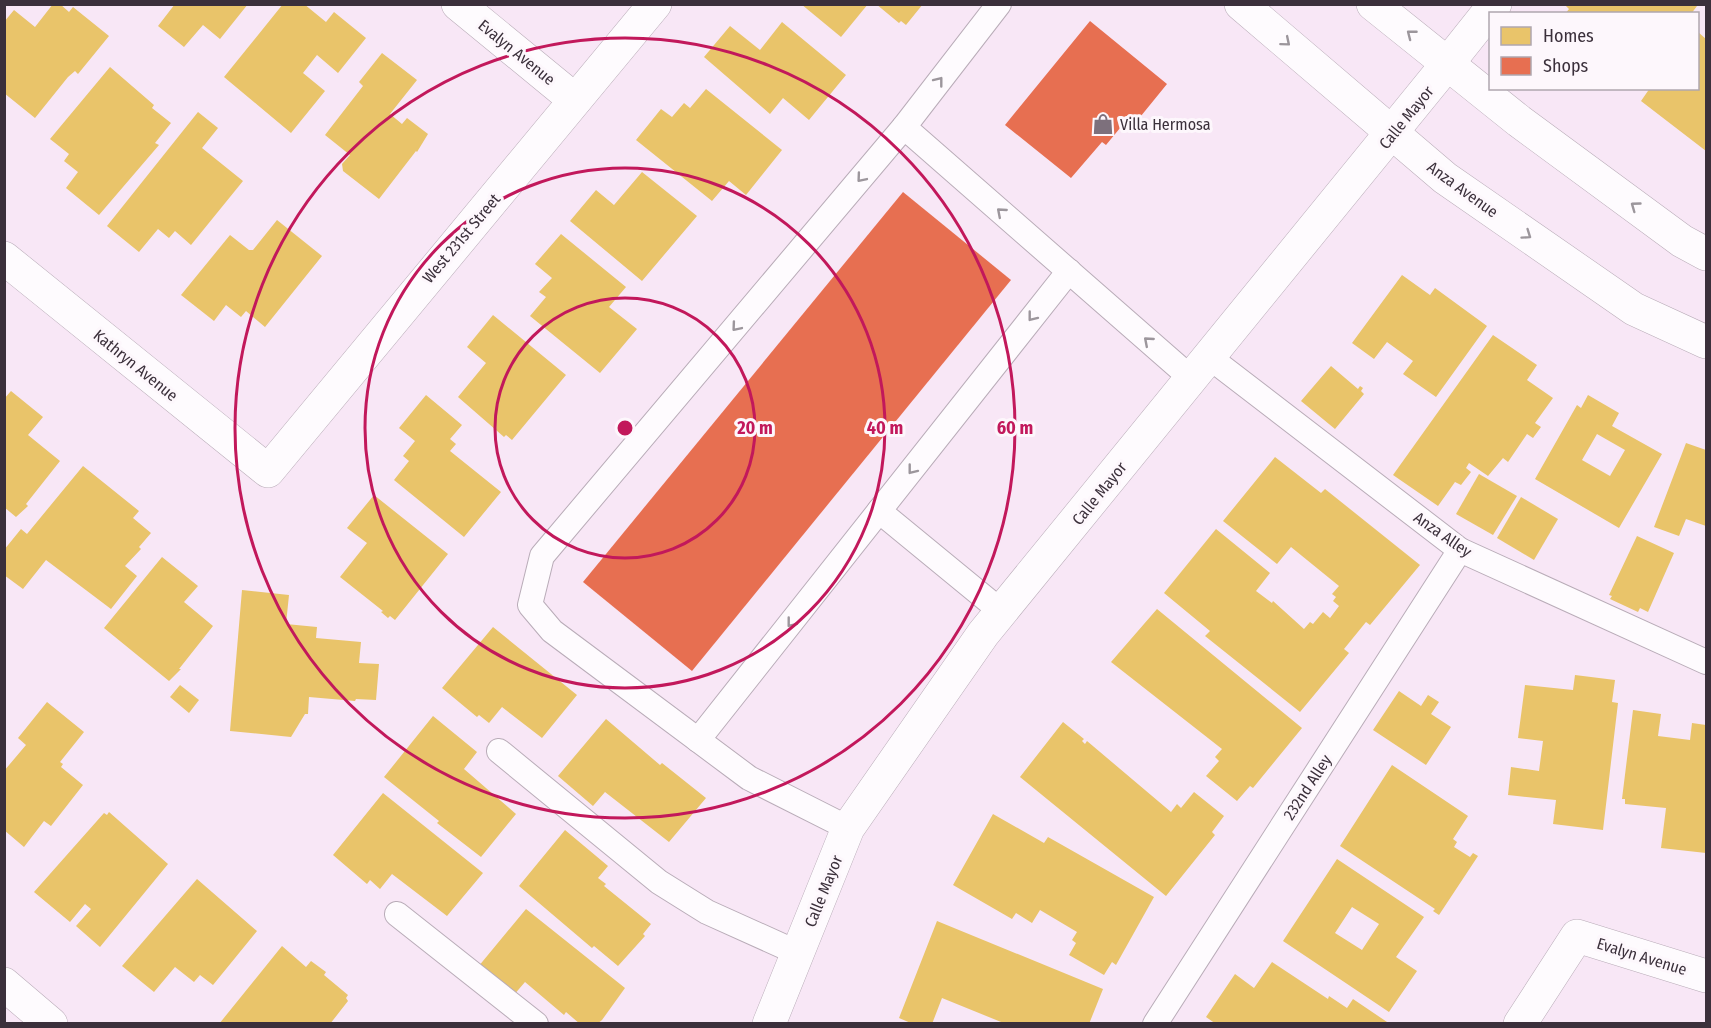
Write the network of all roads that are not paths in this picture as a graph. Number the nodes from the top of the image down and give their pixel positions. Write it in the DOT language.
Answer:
graph roads {
  1 [pos="458,4"];
  2 [pos="655,4"];
  3 [pos="999,4"];
  4 [pos="1241,4"];
  5 [pos="1373,4"];
  6 [pos="1495,4"];
  7 [pos="1448,63"];
  8 [pos="575,100"];
  9 [pos="903,127"];
  10 [pos="1392,134"];
  11 [pos="1707,254"];
  12 [pos="4,258"];
  13 [pos="1069,271"];
  14 [pos="1707,342"];
  15 [pos="1201,368"];
  16 [pos="268,471"];
  17 [pos="879,511"];
  18 [pos="1460,550"];
  19 [pos="1002,612"];
  20 [pos="1707,662"];
  21 [pos="698,740"];
  22 [pos="499,751"];
  23 [pos="848,828"];
  24 [pos="397,914"];
  25 [pos="798,953"];
  26 [pos="1707,976"];
  27 [pos="4,984"];
  28 [pos="51,1023"];
  29 [pos="536,1023"];
  30 [pos="769,1023"];
  31 [pos="1155,1023"];
  32 [pos="1520,1023"];
  1 -- 8 [label="street, Evalyn Avenue"];
  2 -- 8 [label="street, West 231st Street"];
  9 -- 3 [label="lane, one-way"];
  4 -- 10 [label="street, Anza Avenue, one-way"];
  7 -- 5 [label="street, one-way"];
  6 -- 7 [label="street, Calle Mayor"];
  7 -- 10 [label="street, Calle Mayor"];
  11 -- 7 [label="street, one-way"];
  8 -- 16 [label="street, West 231st Street"];
  13 -- 9 [label="lane, Anza Alley, one-way"];
  9 -- 21 [label="lane, one-way"];
  10 -- 14 [label="street, Anza Avenue, one-way"];
  10 -- 15 [label="street, Calle Mayor"];
  12 -- 16 [label="street, Kathryn Avenue"];
  15 -- 13 [label="lane, Anza Alley, one-way"];
  13 -- 17 [label="lane, one-way"];
  15 -- 18 [label="lane, Anza Alley"];
  15 -- 19 [label="street, Calle Mayor"];
  17 -- 19 [label="lane"];
  17 -- 21 [label="lane, one-way"];
  18 -- 20 [label="lane, Anza Alley"];
  18 -- 31 [label="lane, 232nd Alley"];
  19 -- 23 [label="street, Calle Mayor"];
  21 -- 23 [label="lane"];
  22 -- 25 [label="lane"];
  23 -- 25 [label="street, Calle Mayor"];
  24 -- 29 [label="lane"];
  25 -- 30 [label="street, Calle Mayor"];
  26 -- 32 [label="street, Evalyn Avenue"];
  27 -- 28 [label="street"];
}
